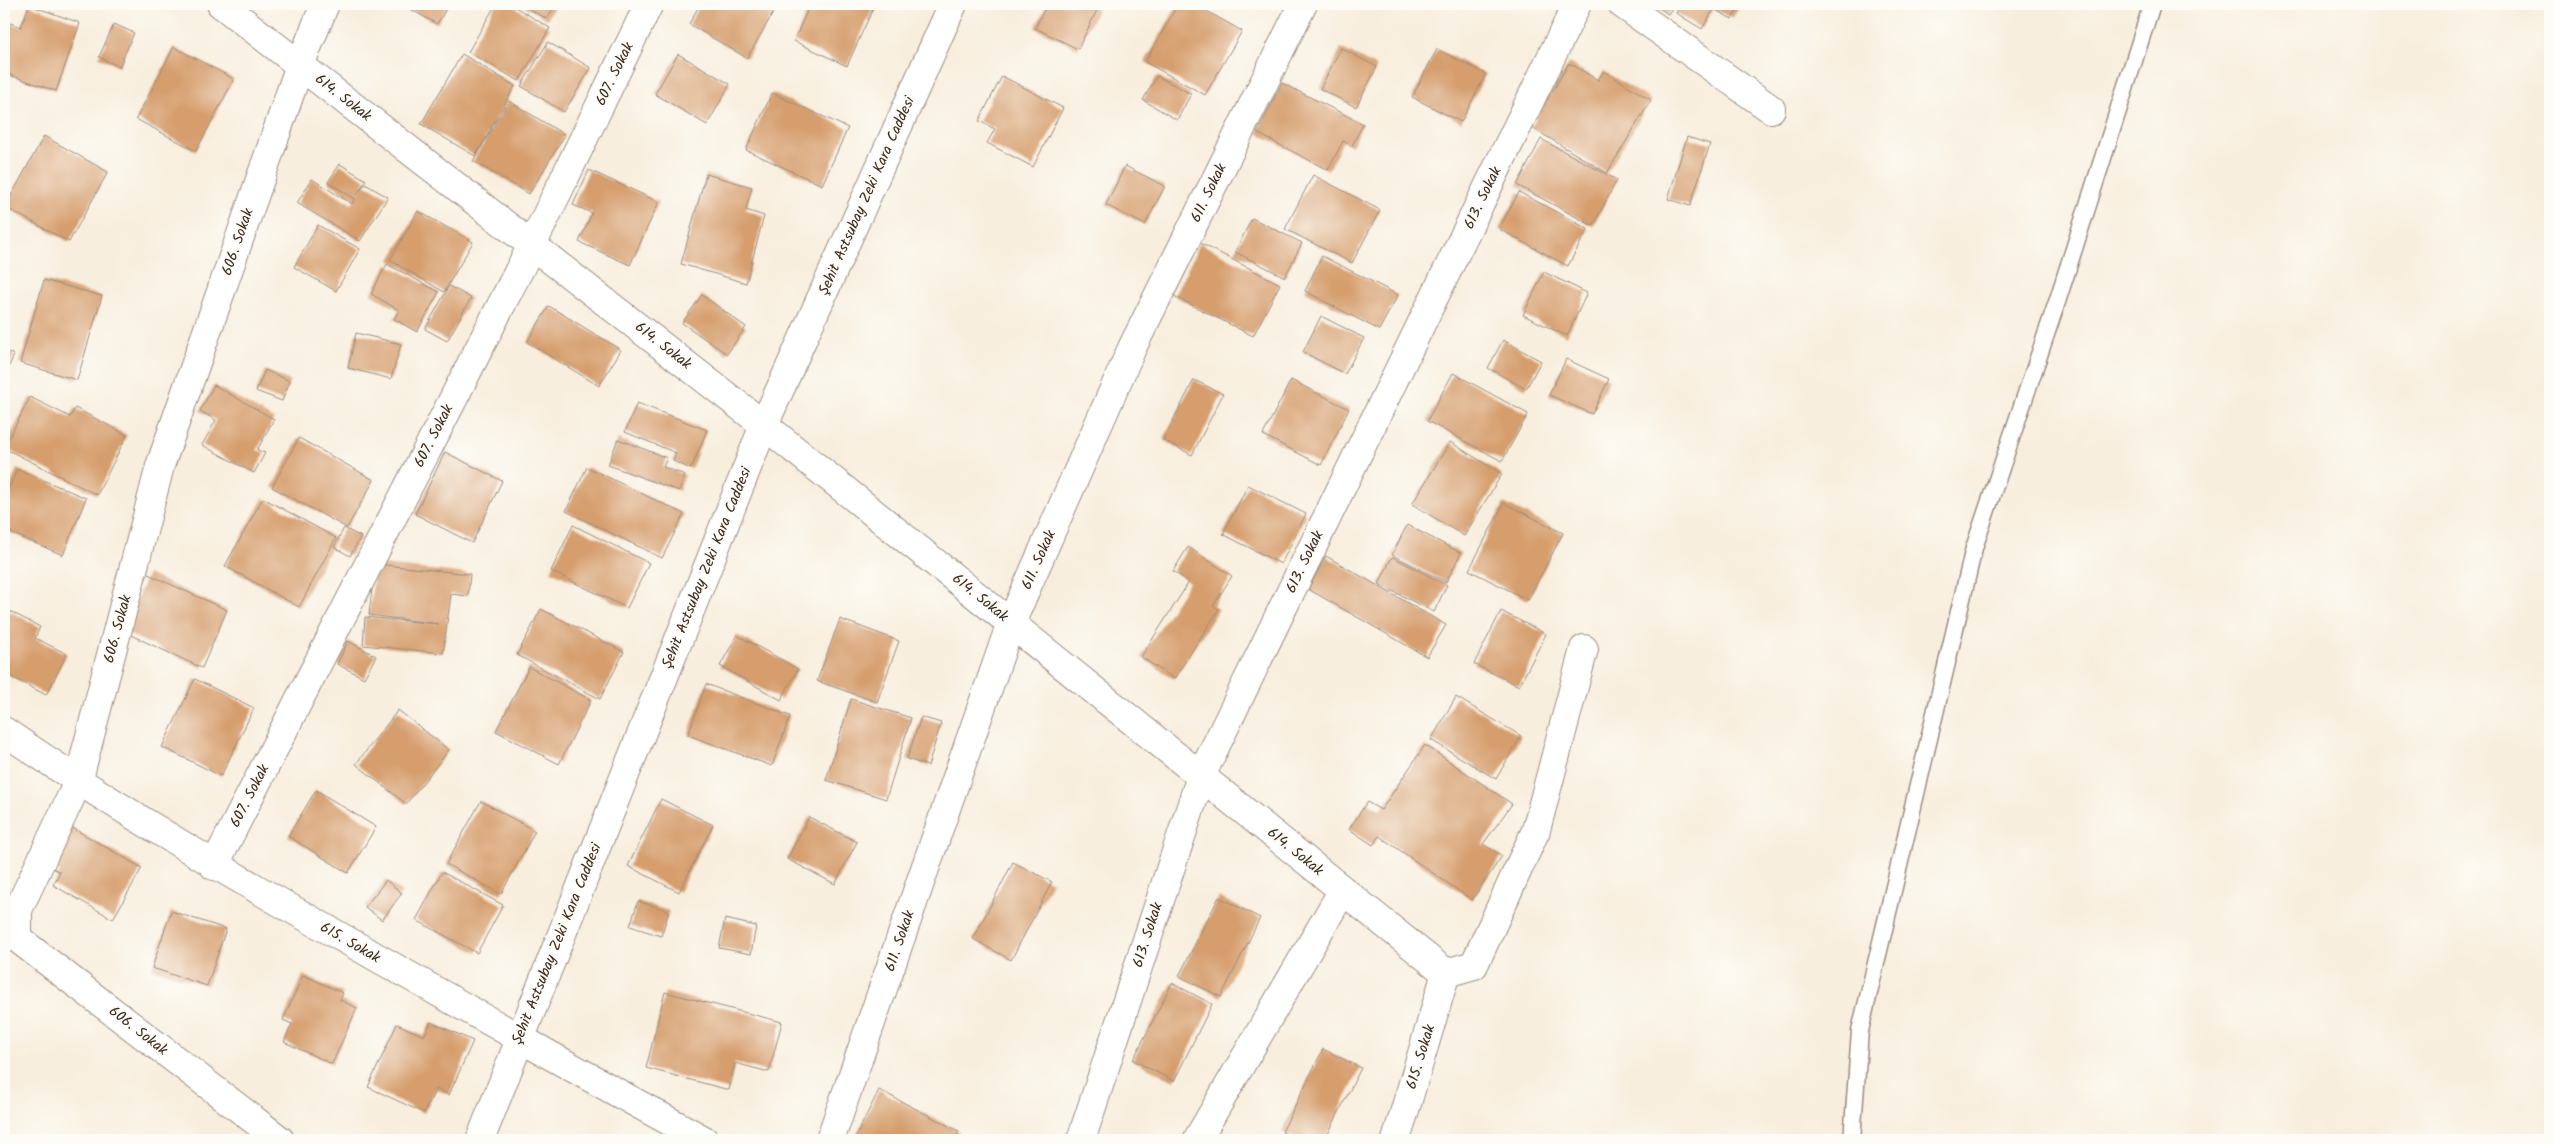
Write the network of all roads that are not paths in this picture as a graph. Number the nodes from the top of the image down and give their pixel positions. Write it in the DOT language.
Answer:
graph roads {
  1 [pos="221,4"];
  2 [pos="325,4"];
  3 [pos="650,4"];
  4 [pos="954,4"];
  5 [pos="1303,4"];
  6 [pos="1578,4"];
  7 [pos="1622,4"];
  8 [pos="2152,4"];
  9 [pos="300,65"];
  10 [pos="1771,110"];
  11 [pos="532,245"];
  12 [pos="764,425"];
  13 [pos="1012,623"];
  14 [pos="1584,649"];
  15 [pos="4,732"];
  16 [pos="1201,776"];
  17 [pos="78,782"];
  18 [pos="214,866"];
  19 [pos="1343,890"];
  20 [pos="1446,973"];
  21 [pos="519,1039"];
  22 [pos="280,1140"];
  23 [pos="480,1140"];
  24 [pos="704,1140"];
  25 [pos="830,1140"];
  26 [pos="1081,1140"];
  27 [pos="1197,1140"];
  28 [pos="1396,1140"];
  29 [pos="1852,1140"];
  1 -- 9 [label="street, 614. Sokak"];
  2 -- 9 [label="street, 606. Sokak"];
  3 -- 11 [label="street, 607. Sokak"];
  4 -- 12 [label="street, Şehit Astsubay Zeki Kara Caddesi"];
  5 -- 13 [label="street, 611. Sokak"];
  6 -- 16 [label="street, 613. Sokak"];
  7 -- 10 [label="street"];
  8 -- 29 [label="lane"];
  9 -- 11 [label="street, 614. Sokak"];
  9 -- 17 [label="street, 606. Sokak"];
  11 -- 12 [label="street, 614. Sokak"];
  11 -- 18 [label="street, 607. Sokak"];
  12 -- 13 [label="street, 614. Sokak"];
  12 -- 21 [label="street, Şehit Astsubay Zeki Kara Caddesi"];
  13 -- 16 [label="street, 614. Sokak"];
  13 -- 25 [label="street, 611. Sokak"];
  14 -- 20 [label="street"];
  15 -- 17 [label="street, 615. Sokak"];
  16 -- 19 [label="street, 614. Sokak"];
  16 -- 26 [label="street, 613. Sokak"];
  17 -- 18 [label="street, 615. Sokak"];
  17 -- 22 [label="street, 606. Sokak"];
  18 -- 21 [label="street, 615. Sokak"];
  19 -- 20 [label="street, 614. Sokak"];
  19 -- 27 [label="street"];
  20 -- 28 [label="street, 615. Sokak"];
  21 -- 23 [label="street, Şehit Astsubay Zeki Kara Caddesi"];
  21 -- 24 [label="street, 615. Sokak"];
}
